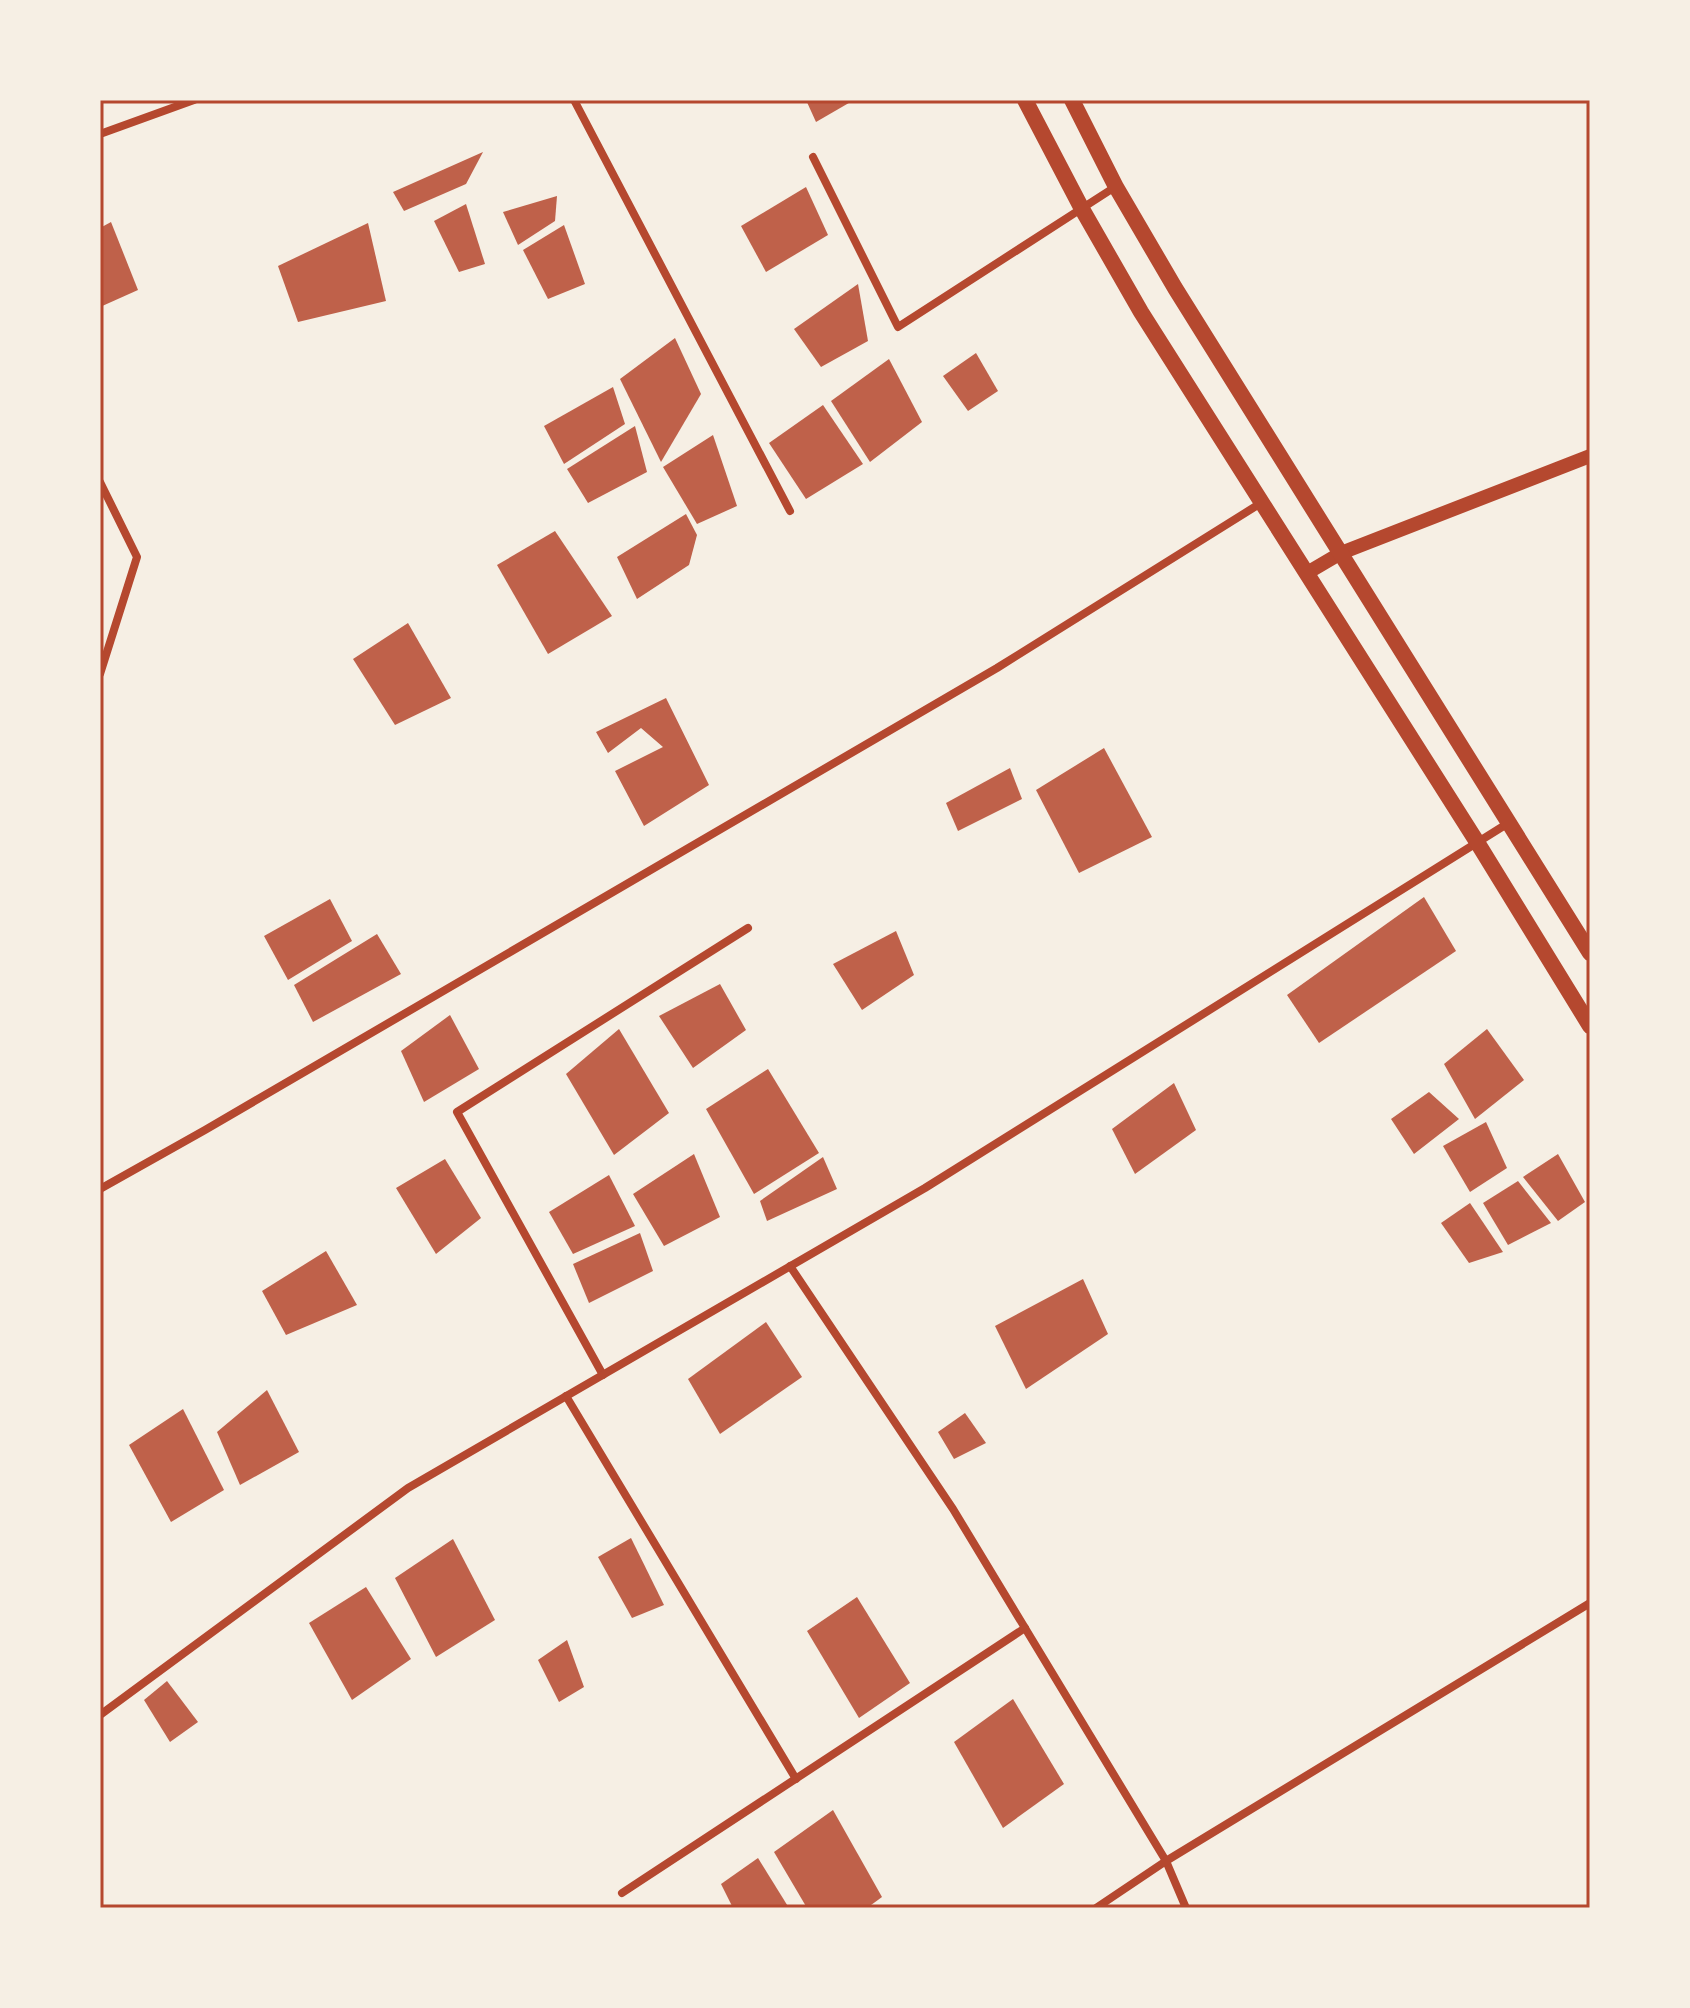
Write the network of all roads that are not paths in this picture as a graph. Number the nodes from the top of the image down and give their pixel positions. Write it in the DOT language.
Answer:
graph roads {
  1 [pos="194,100"];
  2 [pos="574,100"];
  3 [pos="1025,100"];
  4 [pos="1072,100"];
  5 [pos="100,134"];
  6 [pos="813,157"];
  7 [pos="1116,187"];
  8 [pos="1082,209"];
  9 [pos="1590,456"];
  10 [pos="100,482"];
  11 [pos="1261,503"];
  12 [pos="790,511"];
  13 [pos="1341,553"];
  14 [pos="1307,573"];
  15 [pos="100,674"];
  16 [pos="1510,822"];
  17 [pos="1477,842"];
  18 [pos="748,928"];
  19 [pos="1590,953"];
  20 [pos="1590,1026"];
  21 [pos="100,1189"];
  22 [pos="790,1266"];
  23 [pos="603,1375"];
  24 [pos="566,1396"];
  25 [pos="1590,1603"];
  26 [pos="1025,1628"];
  27 [pos="100,1715"];
  28 [pos="796,1779"];
  29 [pos="1166,1861"];
  30 [pos="622,1893"];
  31 [pos="1096,1908"];
  32 [pos="1186,1908"];
  1 -- 5 [label="street"];
  2 -- 12 [label="street"];
  3 -- 8 [label="main road"];
  4 -- 7 [label="main road"];
  6 -- 8 [label="street"];
  7 -- 8 [label="street"];
  7 -- 13 [label="main road"];
  8 -- 11 [label="main road"];
  9 -- 13 [label="street"];
  10 -- 15 [label="street"];
  11 -- 14 [label="main road"];
  11 -- 21 [label="street"];
  13 -- 14 [label="street"];
  13 -- 16 [label="main road"];
  14 -- 17 [label="main road"];
  16 -- 17 [label="street"];
  16 -- 19 [label="main road"];
  17 -- 20 [label="main road"];
  17 -- 22 [label="street"];
  18 -- 23 [label="street"];
  22 -- 23 [label="street"];
  22 -- 26 [label="street"];
  23 -- 24 [label="street"];
  24 -- 27 [label="street"];
  24 -- 28 [label="street"];
  25 -- 29 [label="street"];
  26 -- 28 [label="street"];
  26 -- 29 [label="street"];
  28 -- 30 [label="street"];
  29 -- 31 [label="street"];
  29 -- 32 [label="street"];
}
